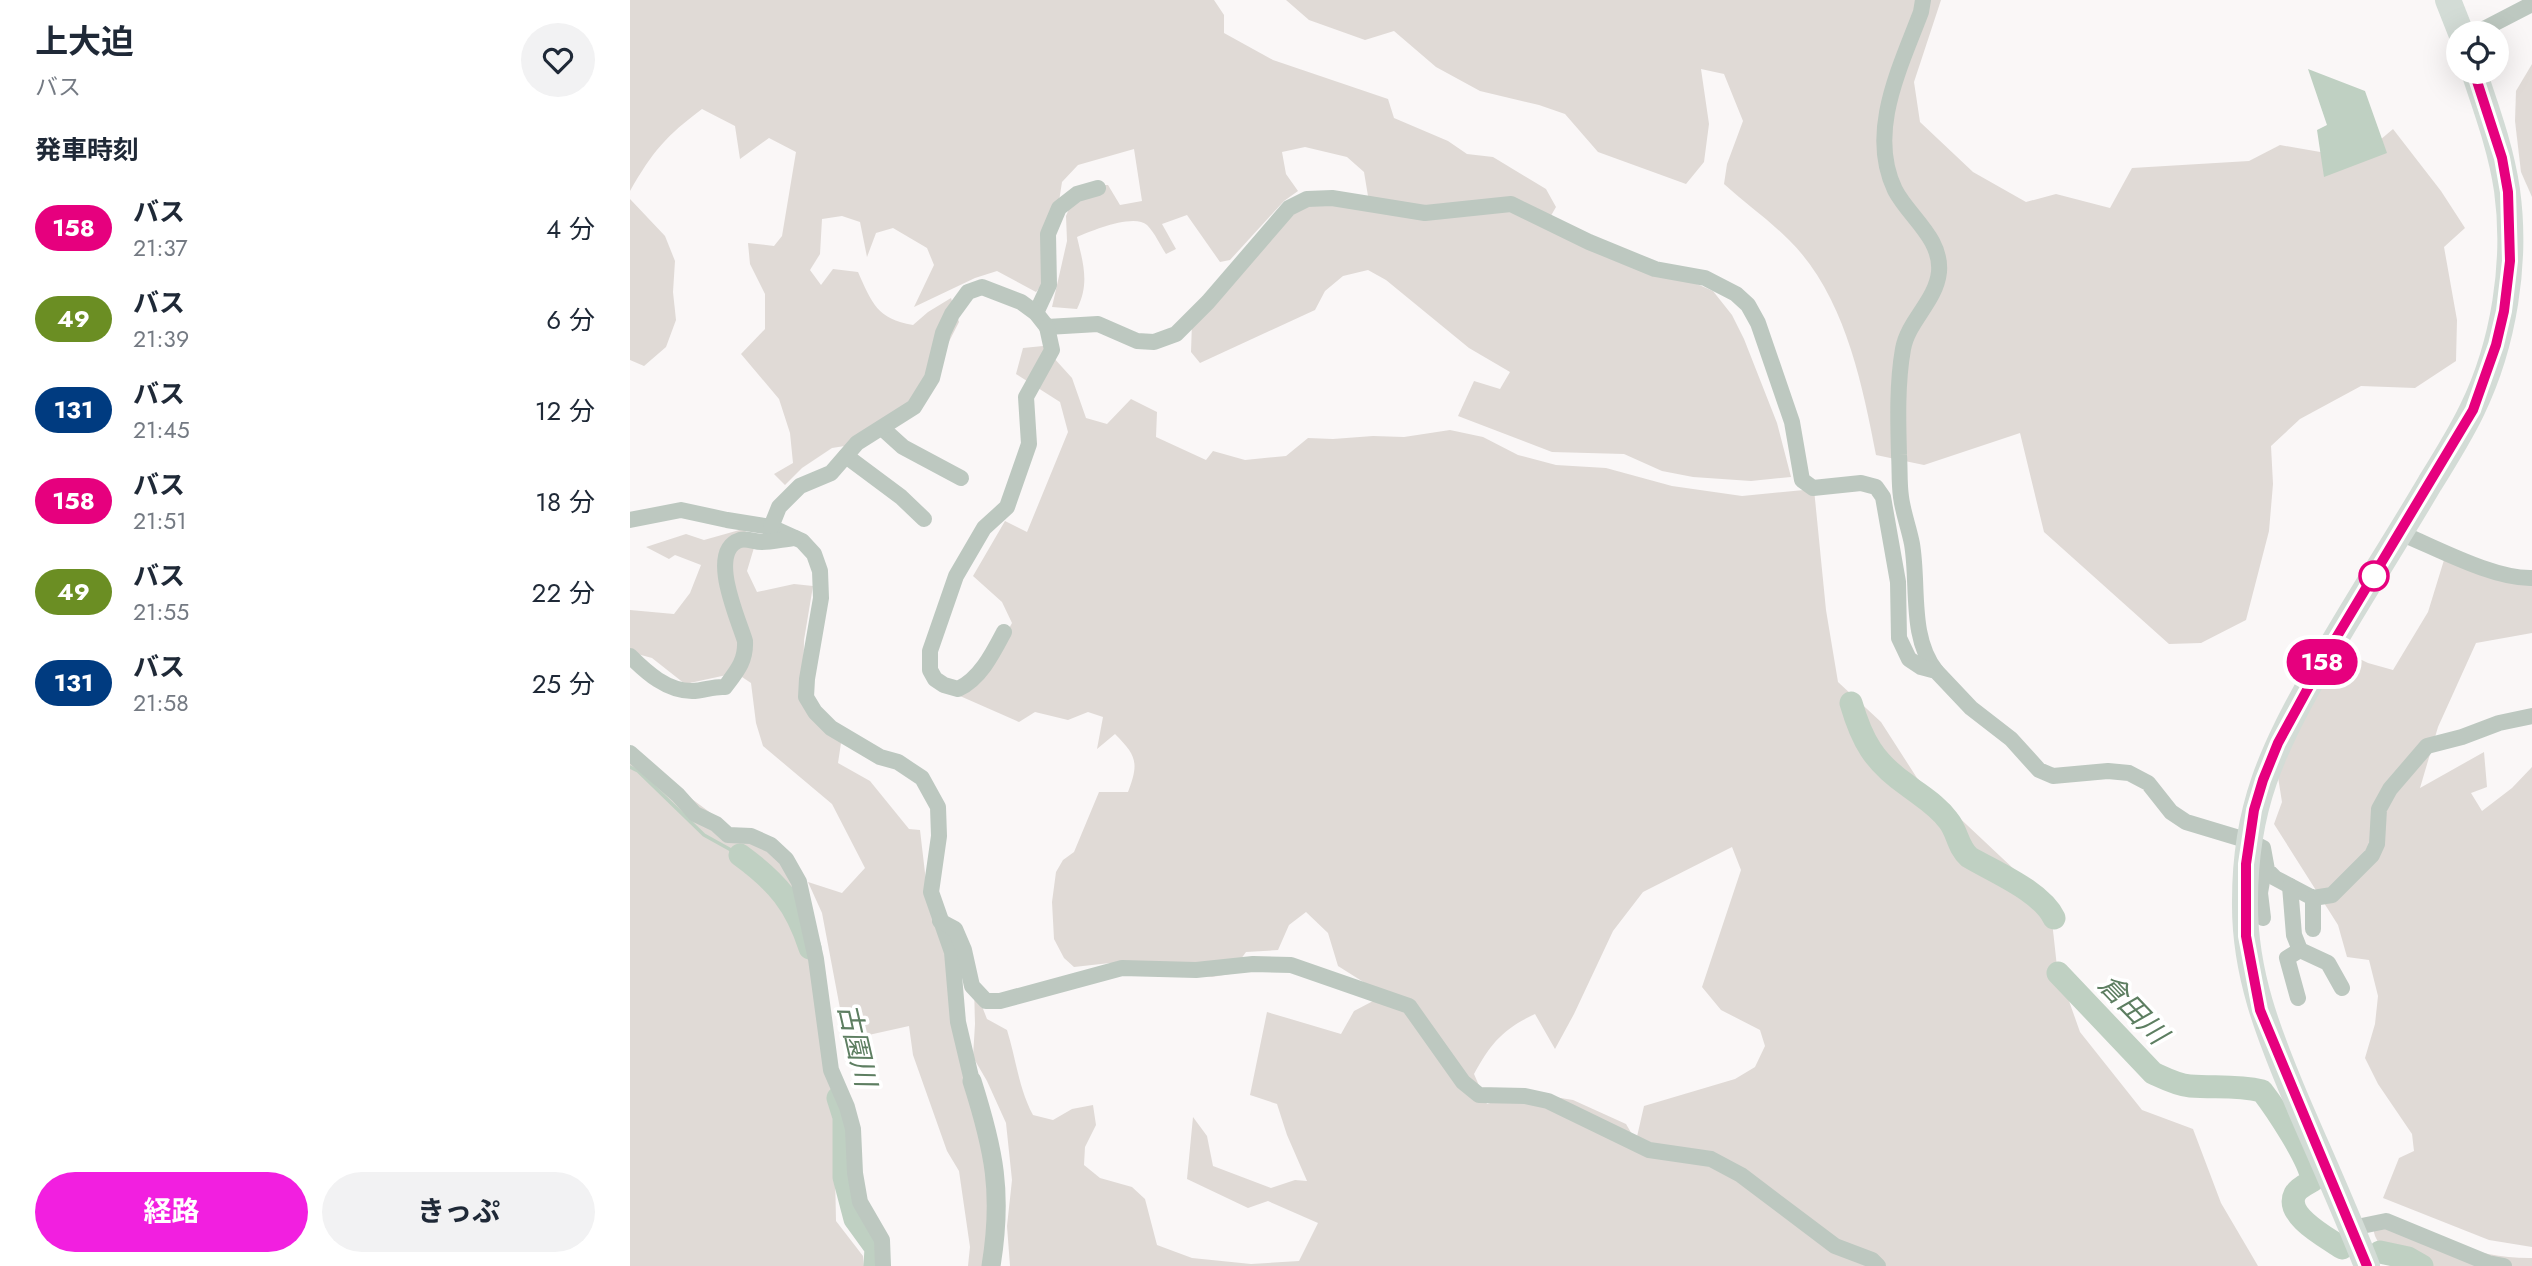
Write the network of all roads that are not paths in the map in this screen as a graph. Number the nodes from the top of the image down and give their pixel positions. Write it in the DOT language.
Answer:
graph roads {
  1 [pos="1923,0"];
  2 [pos="2448,0"];
  3 [pos="2532,4"];
  4 [pos="2456,21"];
  5 [pos="2499,21"];
  6 [pos="2478,84"];
  7 [pos="1098,188"];
  8 [pos="1036,313"];
  9 [pos="1047,327"];
  10 [pos="882,428"];
  11 [pos="846,456"];
  12 [pos="961,478"];
  13 [pos="924,519"];
  14 [pos="630,520"];
  15 [pos="771,527"];
  16 [pos="2400,533"];
  17 [pos="795,538"];
  18 [pos="2532,578"];
  19 [pos="1004,632"];
  20 [pos="630,656"];
  21 [pos="1936,671"];
  22 [pos="2532,716"];
  23 [pos="630,753"];
  24 [pos="2249,841"];
  25 [pos="2265,864"];
  26 [pos="2290,886"];
  27 [pos="2313,898"];
  28 [pos="2263,918"];
  29 [pos="940,921"];
  30 [pos="2313,929"];
  31 [pos="2300,950"];
  32 [pos="2342,988"];
  33 [pos="2298,998"];
  34 [pos="972,1081"];
  35 [pos="2352,1228"];
  36 [pos="2365,1265"];
  37 [pos="883,1266"];
  38 [pos="991,1266"];
  39 [pos="1878,1266"];
  40 [pos="2504,1266"];
  1 -- 21 [label="street"];
  2 -- 4 [label="highway"];
  3 -- 5 [label="street"];
  6 -- 16 [label="highway"];
  7 -- 8 [label="street"];
  8 -- 9 [label="street"];
  8 -- 10 [label="street"];
  9 -- 19 [label="street"];
  9 -- 21 [label="street"];
  10 -- 11 [label="street"];
  10 -- 12 [label="street"];
  11 -- 13 [label="street"];
  11 -- 15 [label="street"];
  14 -- 15 [label="street"];
  15 -- 17 [label="street"];
  16 -- 18 [label="street"];
  16 -- 24 [label="highway"];
  17 -- 20 [label="street"];
  17 -- 29 [label="street"];
  21 -- 24 [label="street"];
  22 -- 27 [label="street"];
  23 -- 37 [label="street"];
  24 -- 25 [label="street"];
  24 -- 35 [label="highway"];
  25 -- 26 [label="street"];
  25 -- 28 [label="street"];
  26 -- 27 [label="street"];
  26 -- 31 [label="street"];
  27 -- 30 [label="street"];
  29 -- 34 [label="street"];
  29 -- 39 [label="street"];
  31 -- 32 [label="street"];
  31 -- 33 [label="street"];
  34 -- 38 [label="street"];
  35 -- 36 [label="highway"];
  35 -- 40 [label="street"];
}
